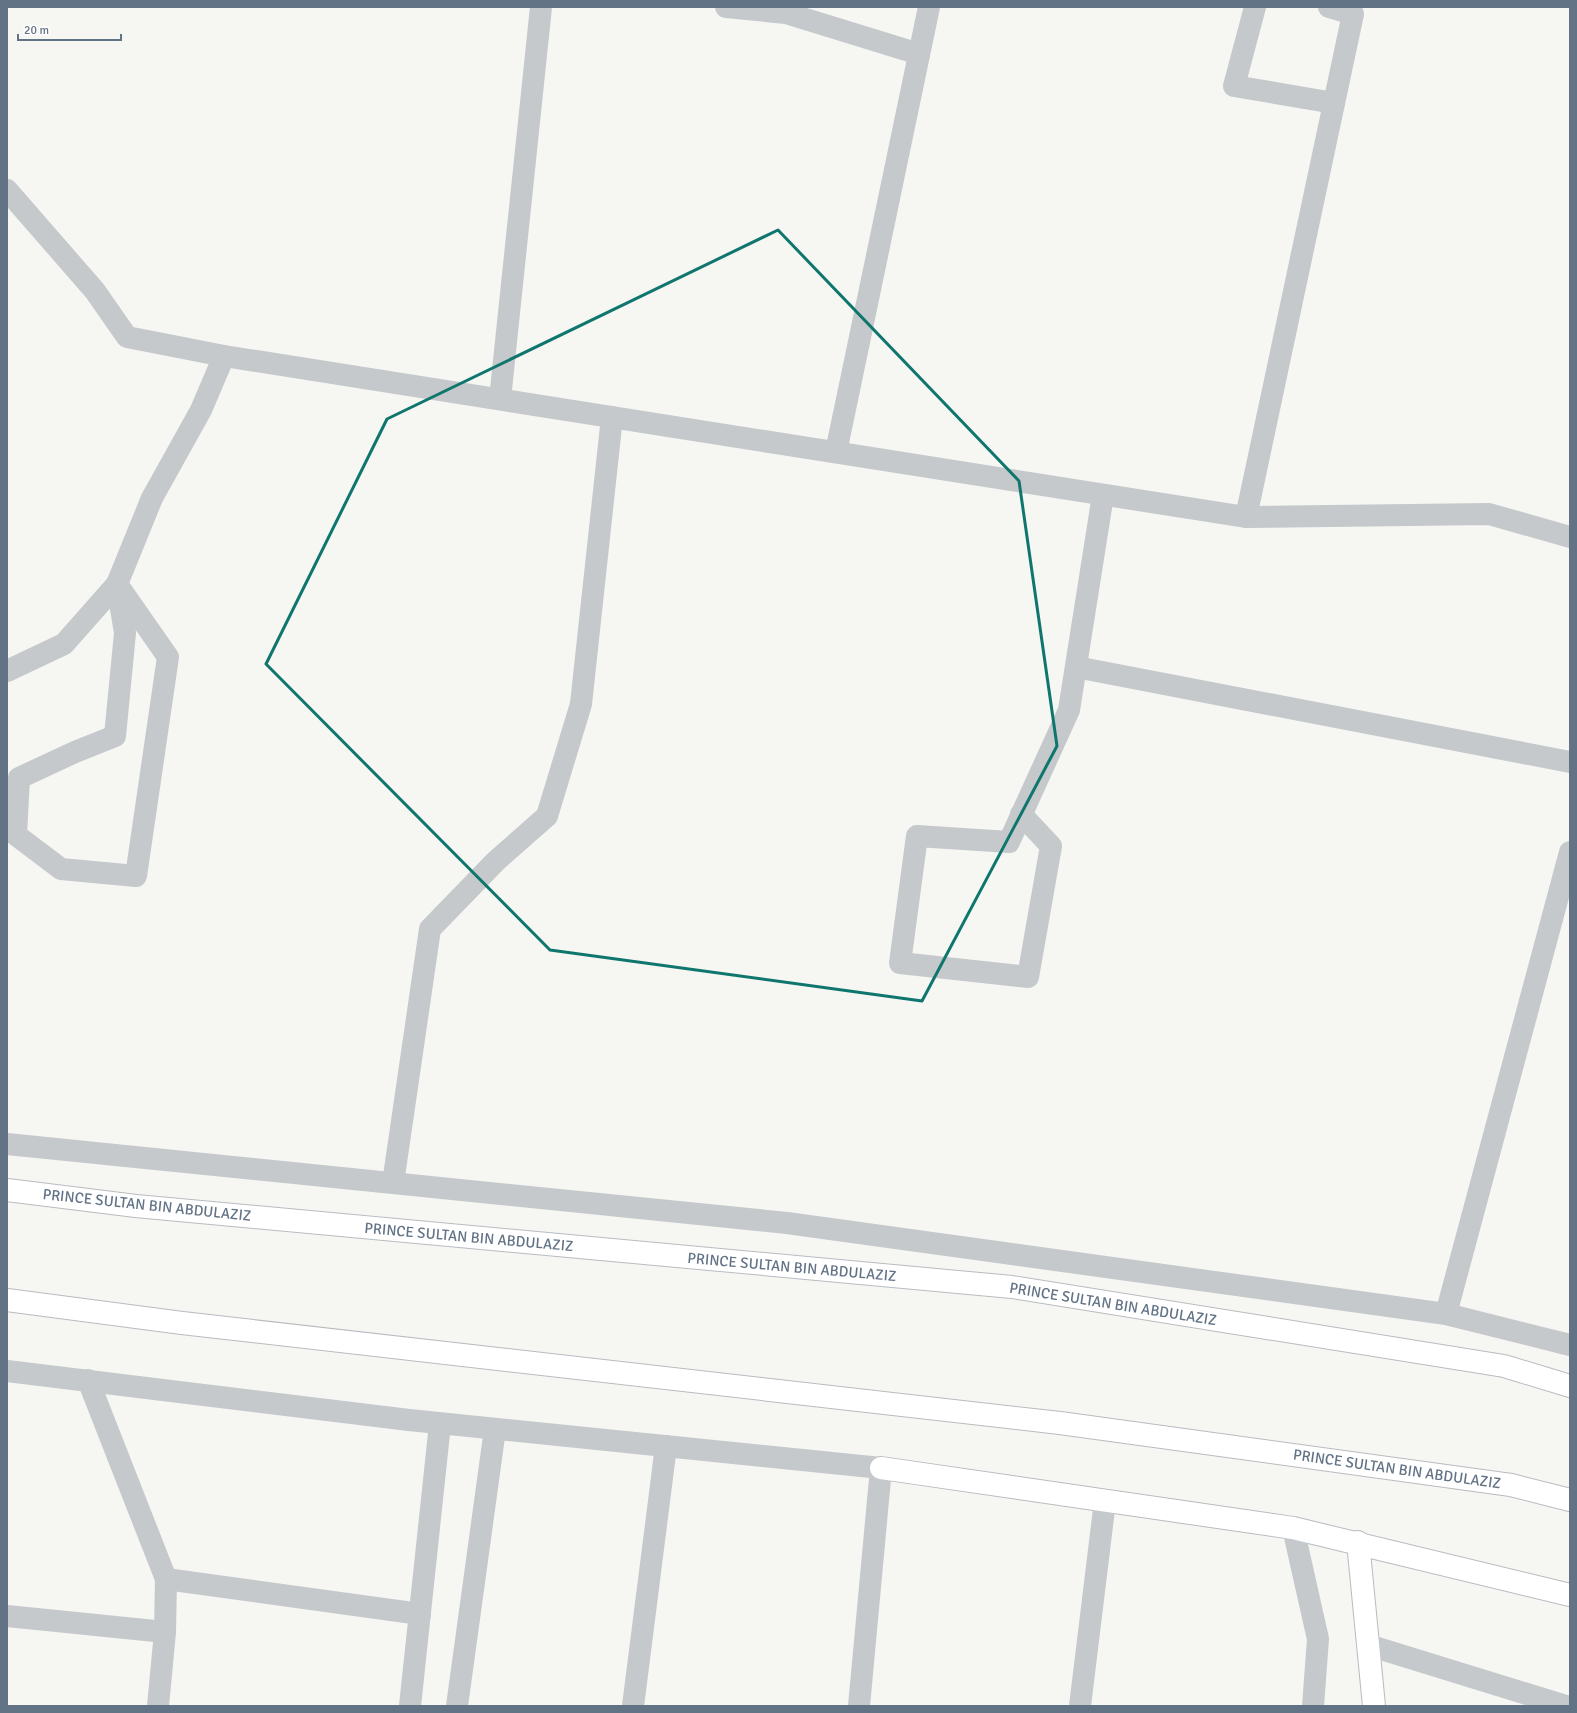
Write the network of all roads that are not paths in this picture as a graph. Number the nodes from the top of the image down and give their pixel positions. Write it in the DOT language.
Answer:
graph roads {
  1 [pos="541,7"];
  2 [pos="726,7"];
  3 [pos="929,7"];
  4 [pos="1255,7"];
  5 [pos="1330,7"];
  6 [pos="919,54"];
  7 [pos="1334,102"];
  8 [pos="7,190"];
  9 [pos="224,356"];
  10 [pos="500,399"];
  11 [pos="612,417"];
  12 [pos="836,452"];
  13 [pos="1103,495"];
  14 [pos="1246,517"];
  15 [pos="1570,537"];
  16 [pos="117,584"];
  17 [pos="1076,667"];
  18 [pos="7,671"];
  19 [pos="1570,762"];
  20 [pos="1021,814"];
  21 [pos="1570,852"];
  22 [pos="7,1144"];
  23 [pos="393,1183"];
  24 [pos="7,1190"];
  25 [pos="7,1300"];
  26 [pos="1446,1314"];
  27 [pos="1570,1345"];
  28 [pos="7,1370"];
  29 [pos="88,1380"];
  30 [pos="1570,1386"];
  31 [pos="440,1424"];
  32 [pos="495,1429"];
  33 [pos="666,1446"];
  34 [pos="881,1468"];
  35 [pos="1570,1500"];
  36 [pos="1105,1501"];
  37 [pos="1293,1528"];
  38 [pos="1358,1542"];
  39 [pos="166,1579"];
  40 [pos="1570,1595"];
  41 [pos="420,1614"];
  42 [pos="7,1616"];
  43 [pos="165,1632"];
  44 [pos="1368,1645"];
  45 [pos="158,1706"];
  46 [pos="410,1706"];
  47 [pos="457,1706"];
  48 [pos="633,1706"];
  49 [pos="859,1706"];
  50 [pos="1080,1706"];
  51 [pos="1313,1706"];
  52 [pos="1374,1706"];
  53 [pos="1566,1706"];
  1 -- 10 [label="street"];
  2 -- 6 [label="street"];
  3 -- 6 [label="street"];
  4 -- 7 [label="street"];
  5 -- 7 [label="street"];
  6 -- 12 [label="street"];
  7 -- 14 [label="street"];
  8 -- 9 [label="street"];
  9 -- 10 [label="street"];
  9 -- 16 [label="street"];
  10 -- 11 [label="street"];
  11 -- 12 [label="street"];
  11 -- 23 [label="street"];
  12 -- 13 [label="street"];
  13 -- 14 [label="street"];
  13 -- 17 [label="street"];
  14 -- 15 [label="street"];
  16 -- 16 [label="street"];
  16 -- 18 [label="street"];
  17 -- 19 [label="street"];
  17 -- 20 [label="street"];
  20 -- 20 [label="street"];
  21 -- 26 [label="street"];
  22 -- 23 [label="street"];
  23 -- 26 [label="street"];
  24 -- 30 [label="main road, PRINCE SULTAN BIN ABDULAZIZ"];
  25 -- 35 [label="main road, PRINCE SULTAN BIN ABDULAZIZ"];
  26 -- 27 [label="street"];
  28 -- 29 [label="street"];
  29 -- 31 [label="street"];
  29 -- 39 [label="street"];
  31 -- 32 [label="street"];
  31 -- 41 [label="street"];
  32 -- 33 [label="street"];
  32 -- 47 [label="street"];
  33 -- 34 [label="street"];
  33 -- 48 [label="street"];
  34 -- 36 [label="main road"];
  34 -- 49 [label="street"];
  36 -- 37 [label="main road"];
  36 -- 50 [label="street"];
  37 -- 38 [label="main road"];
  37 -- 51 [label="street"];
  38 -- 40 [label="main road"];
  38 -- 44 [label="main road"];
  39 -- 41 [label="street"];
  39 -- 43 [label="street"];
  41 -- 46 [label="street"];
  42 -- 43 [label="street"];
  43 -- 45 [label="street"];
  44 -- 52 [label="main road"];
  44 -- 53 [label="street"];
}
